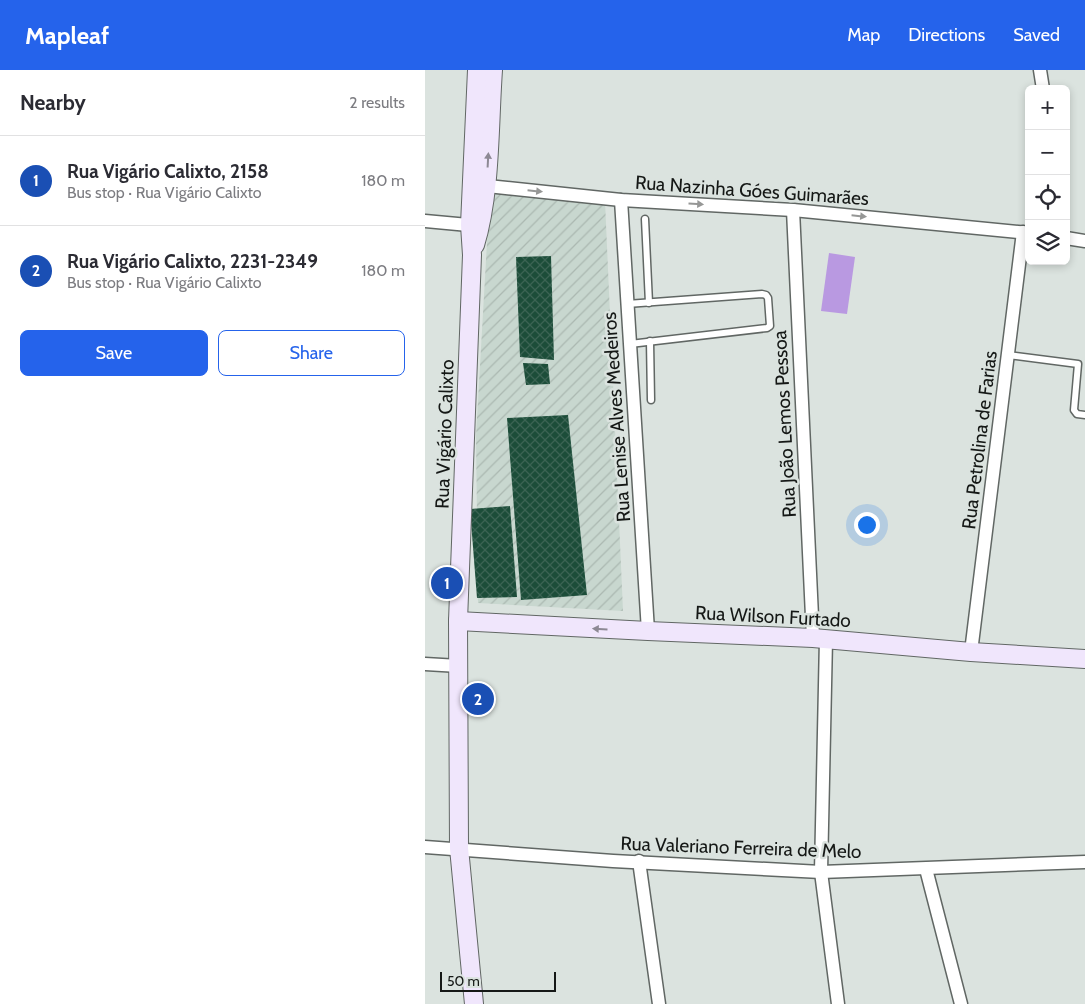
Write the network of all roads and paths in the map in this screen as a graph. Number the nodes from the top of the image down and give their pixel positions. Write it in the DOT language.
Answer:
graph roads {
  1 [pos="477,70"];
  2 [pos="493,70"];
  3 [pos="1040,70"];
  4 [pos="1042,85"];
  5 [pos="479,185"];
  6 [pos="621,200"];
  7 [pos="793,210"];
  8 [pos="645,219"];
  9 [pos="425,221"];
  10 [pos="476,226"];
  11 [pos="1025,232"];
  12 [pos="1025,239"];
  13 [pos="1070,239"];
  14 [pos="1085,241"];
  15 [pos="649,303"];
  16 [pos="627,304"];
  17 [pos="650,342"];
  18 [pos="630,344"];
  19 [pos="1008,355"];
  20 [pos="651,400"];
  21 [pos="1085,416"];
  22 [pos="458,621"];
  23 [pos="648,631"];
  24 [pos="819,638"];
  25 [pos="971,652"];
  26 [pos="1085,659"];
  27 [pos="425,664"];
  28 [pos="459,666"];
  29 [pos="425,847"];
  30 [pos="459,848"];
  31 [pos="639,861"];
  32 [pos="1085,862"];
  33 [pos="926,869"];
  34 [pos="821,872"];
  35 [pos="474,1004"];
  36 [pos="659,1004"];
  37 [pos="838,1004"];
  38 [pos="961,1004"];
  1 -- 5 [label="main road, Rua Vigário Calixto"];
  5 -- 2 [label="main road, Rua Vigário Calixto, one-way"];
  3 -- 4 [label="street"];
  5 -- 6 [label="street, Rua Nazinha Góes Guimarães, one-way"];
  5 -- 10 [label="main road, Rua Vigário Calixto"];
  6 -- 7 [label="street, Rua Nazinha Góes Guimarães, one-way"];
  6 -- 16 [label="street, Rua Lenise Alves Medeiros"];
  7 -- 11 [label="street, Rua Nazinha Góes Guimarães, one-way"];
  7 -- 24 [label="street, Rua João Lemos Pessoa"];
  8 -- 15 [label="lane"];
  9 -- 10 [label="street"];
  10 -- 22 [label="main road, Rua Vigário Calixto"];
  12 -- 19 [label="street, Rua Petrolina de Farias"];
  13 -- 14 [label="street"];
  15 -- 16 [label="lane"];
  15 -- 17 [label="lane"];
  16 -- 18 [label="street, Rua Lenise Alves Medeiros"];
  17 -- 18 [label="lane"];
  17 -- 20 [label="lane"];
  18 -- 23 [label="street, Rua Lenise Alves Medeiros"];
  19 -- 21 [label="lane"];
  19 -- 25 [label="street, Rua Petrolina de Farias"];
  23 -- 22 [label="main road, Rua Wilson Furtado, one-way"];
  22 -- 28 [label="main road, Rua Vigário Calixto"];
  23 -- 24 [label="main road, Rua Wilson Furtado"];
  24 -- 25 [label="main road, Rua Wilson Furtado"];
  24 -- 34 [label="street, Rua João Lemos Pessoa"];
  25 -- 26 [label="main road, Rua Wilson Furtado"];
  27 -- 28 [label="street"];
  28 -- 30 [label="main road, Rua Vigário Calixto"];
  29 -- 30 [label="street, Rua Valeriano Ferreira de Melo"];
  30 -- 31 [label="street, Rua Valeriano Ferreira de Melo"];
  30 -- 35 [label="main road, Rua Vigário Calixto"];
  31 -- 34 [label="street, Rua Valeriano Ferreira de Melo"];
  31 -- 36 [label="street"];
  32 -- 33 [label="street, Rua Valeriano Ferreira de Melo"];
  33 -- 34 [label="street, Rua Valeriano Ferreira de Melo"];
  33 -- 38 [label="street"];
  34 -- 37 [label="street, Rua João Lemos Pessoa"];
}
